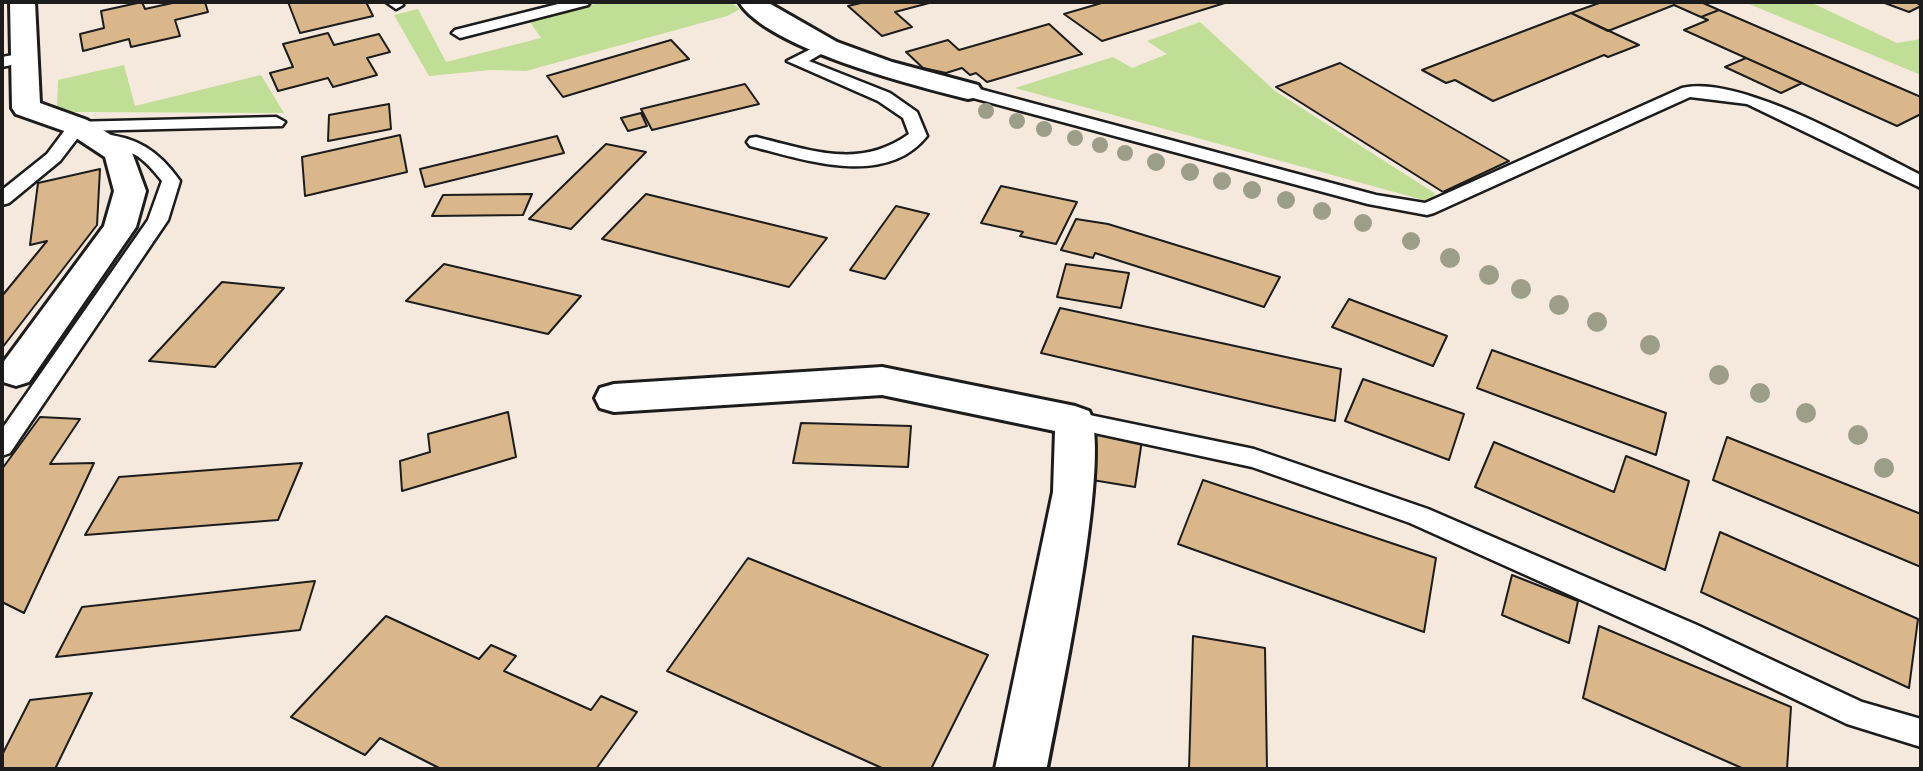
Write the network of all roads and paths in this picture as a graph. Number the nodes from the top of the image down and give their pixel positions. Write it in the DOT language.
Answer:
graph roads {
  1 [pos="22,2"];
  2 [pos="583,2"];
  3 [pos="751,2"];
  4 [pos="460,33"];
  5 [pos="825,47"];
  6 [pos="13,60"];
  7 [pos="968,91"];
  8 [pos="276,122"];
  9 [pos="88,132"];
  10 [pos="756,142"];
  11 [pos="1921,182"];
  12 [pos="2,199"];
  13 [pos="9,378"];
  14 [pos="614,398"];
  15 [pos="1075,421"];
  16 [pos="2,447"];
  17 [pos="1921,733"];
  18 [pos="1021,769"];
  1 -- 6 [label="street"];
  2 -- 4 [label="lane"];
  3 -- 5 [label="street"];
  5 -- 7 [label="street"];
  5 -- 10 [label="lane"];
  6 -- 9 [label="street"];
  7 -- 11 [label="lane"];
  8 -- 9 [label="lane"];
  9 -- 12 [label="lane"];
  9 -- 13 [label="street"];
  9 -- 16 [label="lane"];
  14 -- 15 [label="street"];
  15 -- 17 [label="lane"];
  15 -- 18 [label="street"];
}
